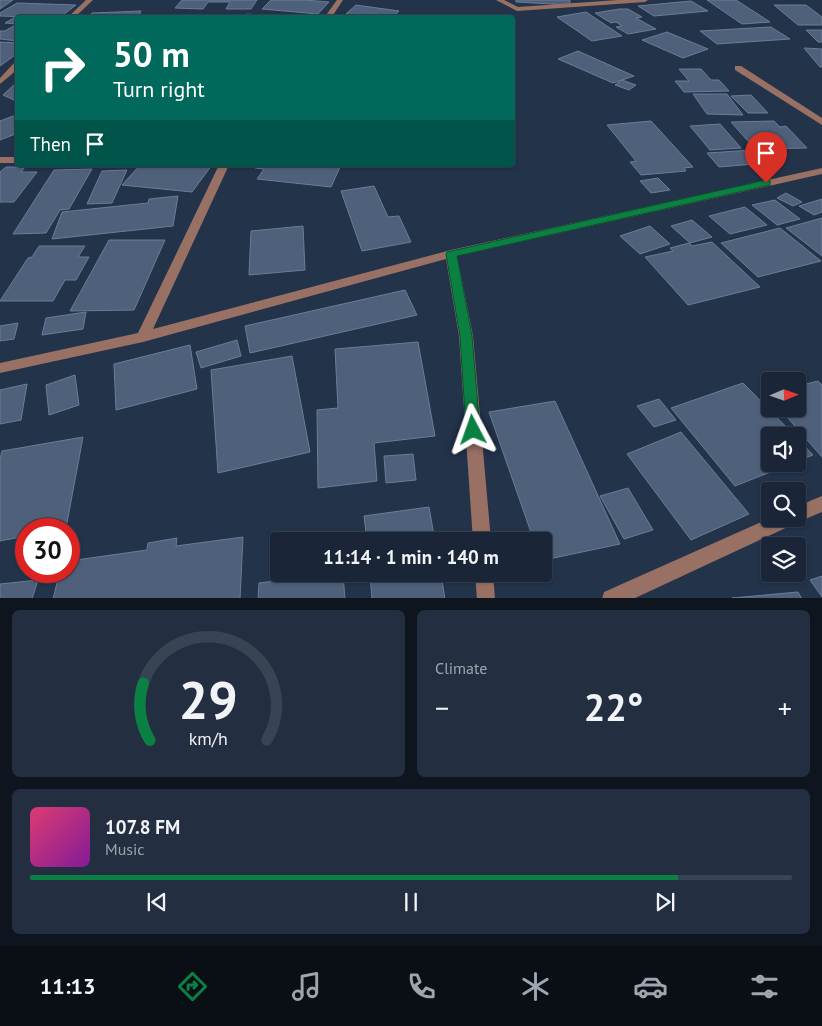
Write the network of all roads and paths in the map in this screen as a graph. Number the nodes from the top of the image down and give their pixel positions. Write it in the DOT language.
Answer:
graph roads {
  1 [pos="90,0"];
  2 [pos="340,0"];
  3 [pos="499,0"];
  4 [pos="646,0"];
  5 [pos="73,15"];
  6 [pos="329,15"];
  7 [pos="15,67"];
  8 [pos="738,68"];
  9 [pos="0,82"];
  10 [pos="822,122"];
  11 [pos="0,160"];
  12 [pos="15,160"];
  13 [pos="223,167"];
  14 [pos="822,171"];
  15 [pos="451,254"];
  16 [pos="143,337"];
  17 [pos="0,368"];
  18 [pos="822,504"];
  19 [pos="806,511"];
  20 [pos="768,527"];
  21 [pos="481,532"];
  22 [pos="485,582"];
  23 [pos="486,598"];
  24 [pos="610,598"];
  1 -- 5 [label="street"];
  2 -- 6 [label="street"];
  3 -- 4 [label="street"];
  7 -- 9 [label="street"];
  8 -- 10 [label="street"];
  11 -- 12 [label="street"];
  13 -- 16 [label="street"];
  14 -- 15 [label="street"];
  15 -- 16 [label="street"];
  15 -- 21 [label="street"];
  16 -- 17 [label="street"];
  18 -- 19 [label="street"];
  20 -- 24 [label="street"];
  22 -- 23 [label="street"];
}
